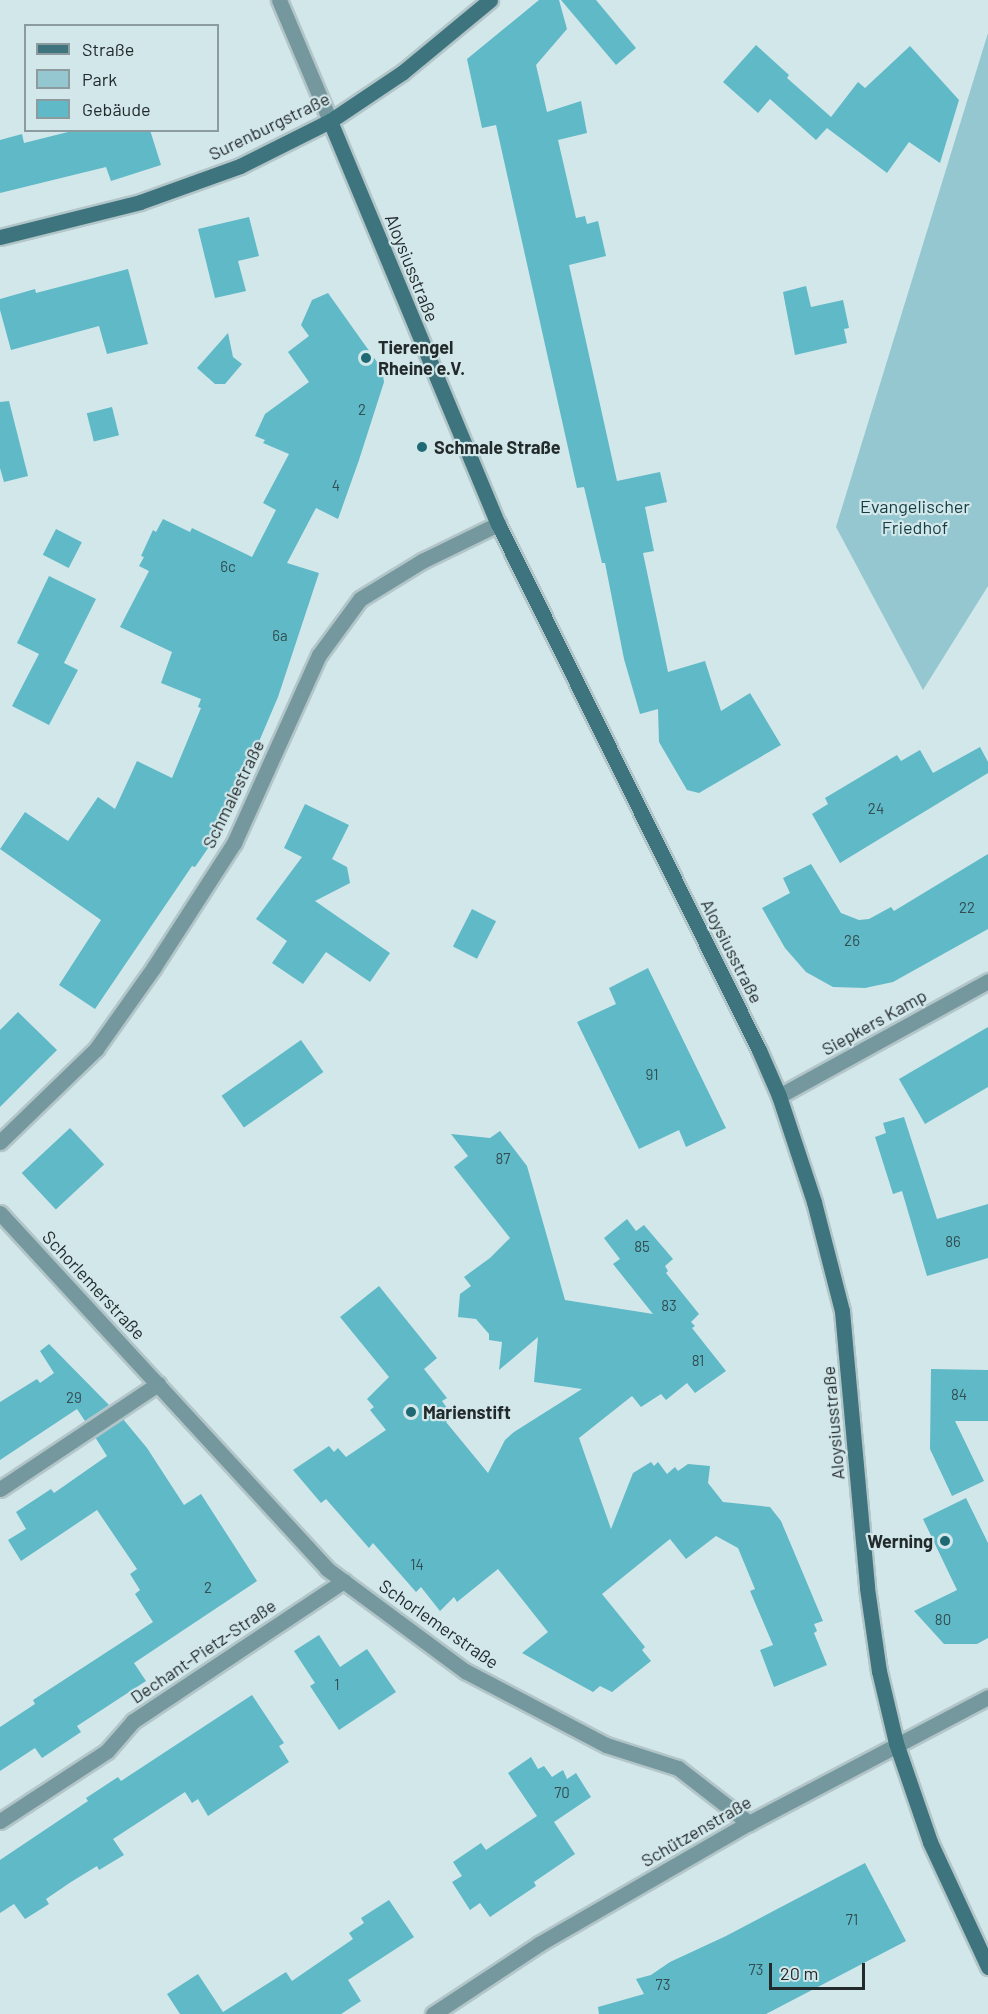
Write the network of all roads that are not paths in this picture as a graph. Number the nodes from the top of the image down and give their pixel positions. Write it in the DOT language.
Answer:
graph roads {
  1 [pos="279,0"];
  2 [pos="490,0"];
  3 [pos="330,121"];
  4 [pos="0,237"];
  5 [pos="498,524"];
  6 [pos="988,981"];
  7 [pos="779,1096"];
  8 [pos="0,1142"];
  9 [pos="0,1213"];
  10 [pos="158,1384"];
  11 [pos="0,1490"];
  12 [pos="344,1581"];
  13 [pos="988,1697"];
  14 [pos="896,1743"];
  15 [pos="0,1821"];
  16 [pos="749,1823"];
  17 [pos="988,1967"];
  18 [pos="433,2014"];
  1 -- 3 [label="street, Aloysiusstraße"];
  2 -- 3 [label="street, Surenburgstraße"];
  3 -- 4 [label="street, Surenburgstraße"];
  3 -- 5 [label="street, Aloysiusstraße"];
  5 -- 7 [label="street, Aloysiusstraße"];
  5 -- 8 [label="street, Schmalestraße"];
  6 -- 7 [label="street, Siepkers Kamp"];
  7 -- 14 [label="street, Aloysiusstraße"];
  9 -- 10 [label="street, Schorlemerstraße"];
  10 -- 11 [label="street"];
  10 -- 12 [label="street, Schorlemerstraße"];
  12 -- 15 [label="street, Dechant-Pietz-Straße"];
  12 -- 16 [label="street, Schorlemerstraße"];
  13 -- 14 [label="street, Schützenstraße"];
  14 -- 16 [label="street, Schützenstraße"];
  14 -- 17 [label="street, Aloysiusstraße"];
  16 -- 18 [label="street, Schützenstraße"];
}
